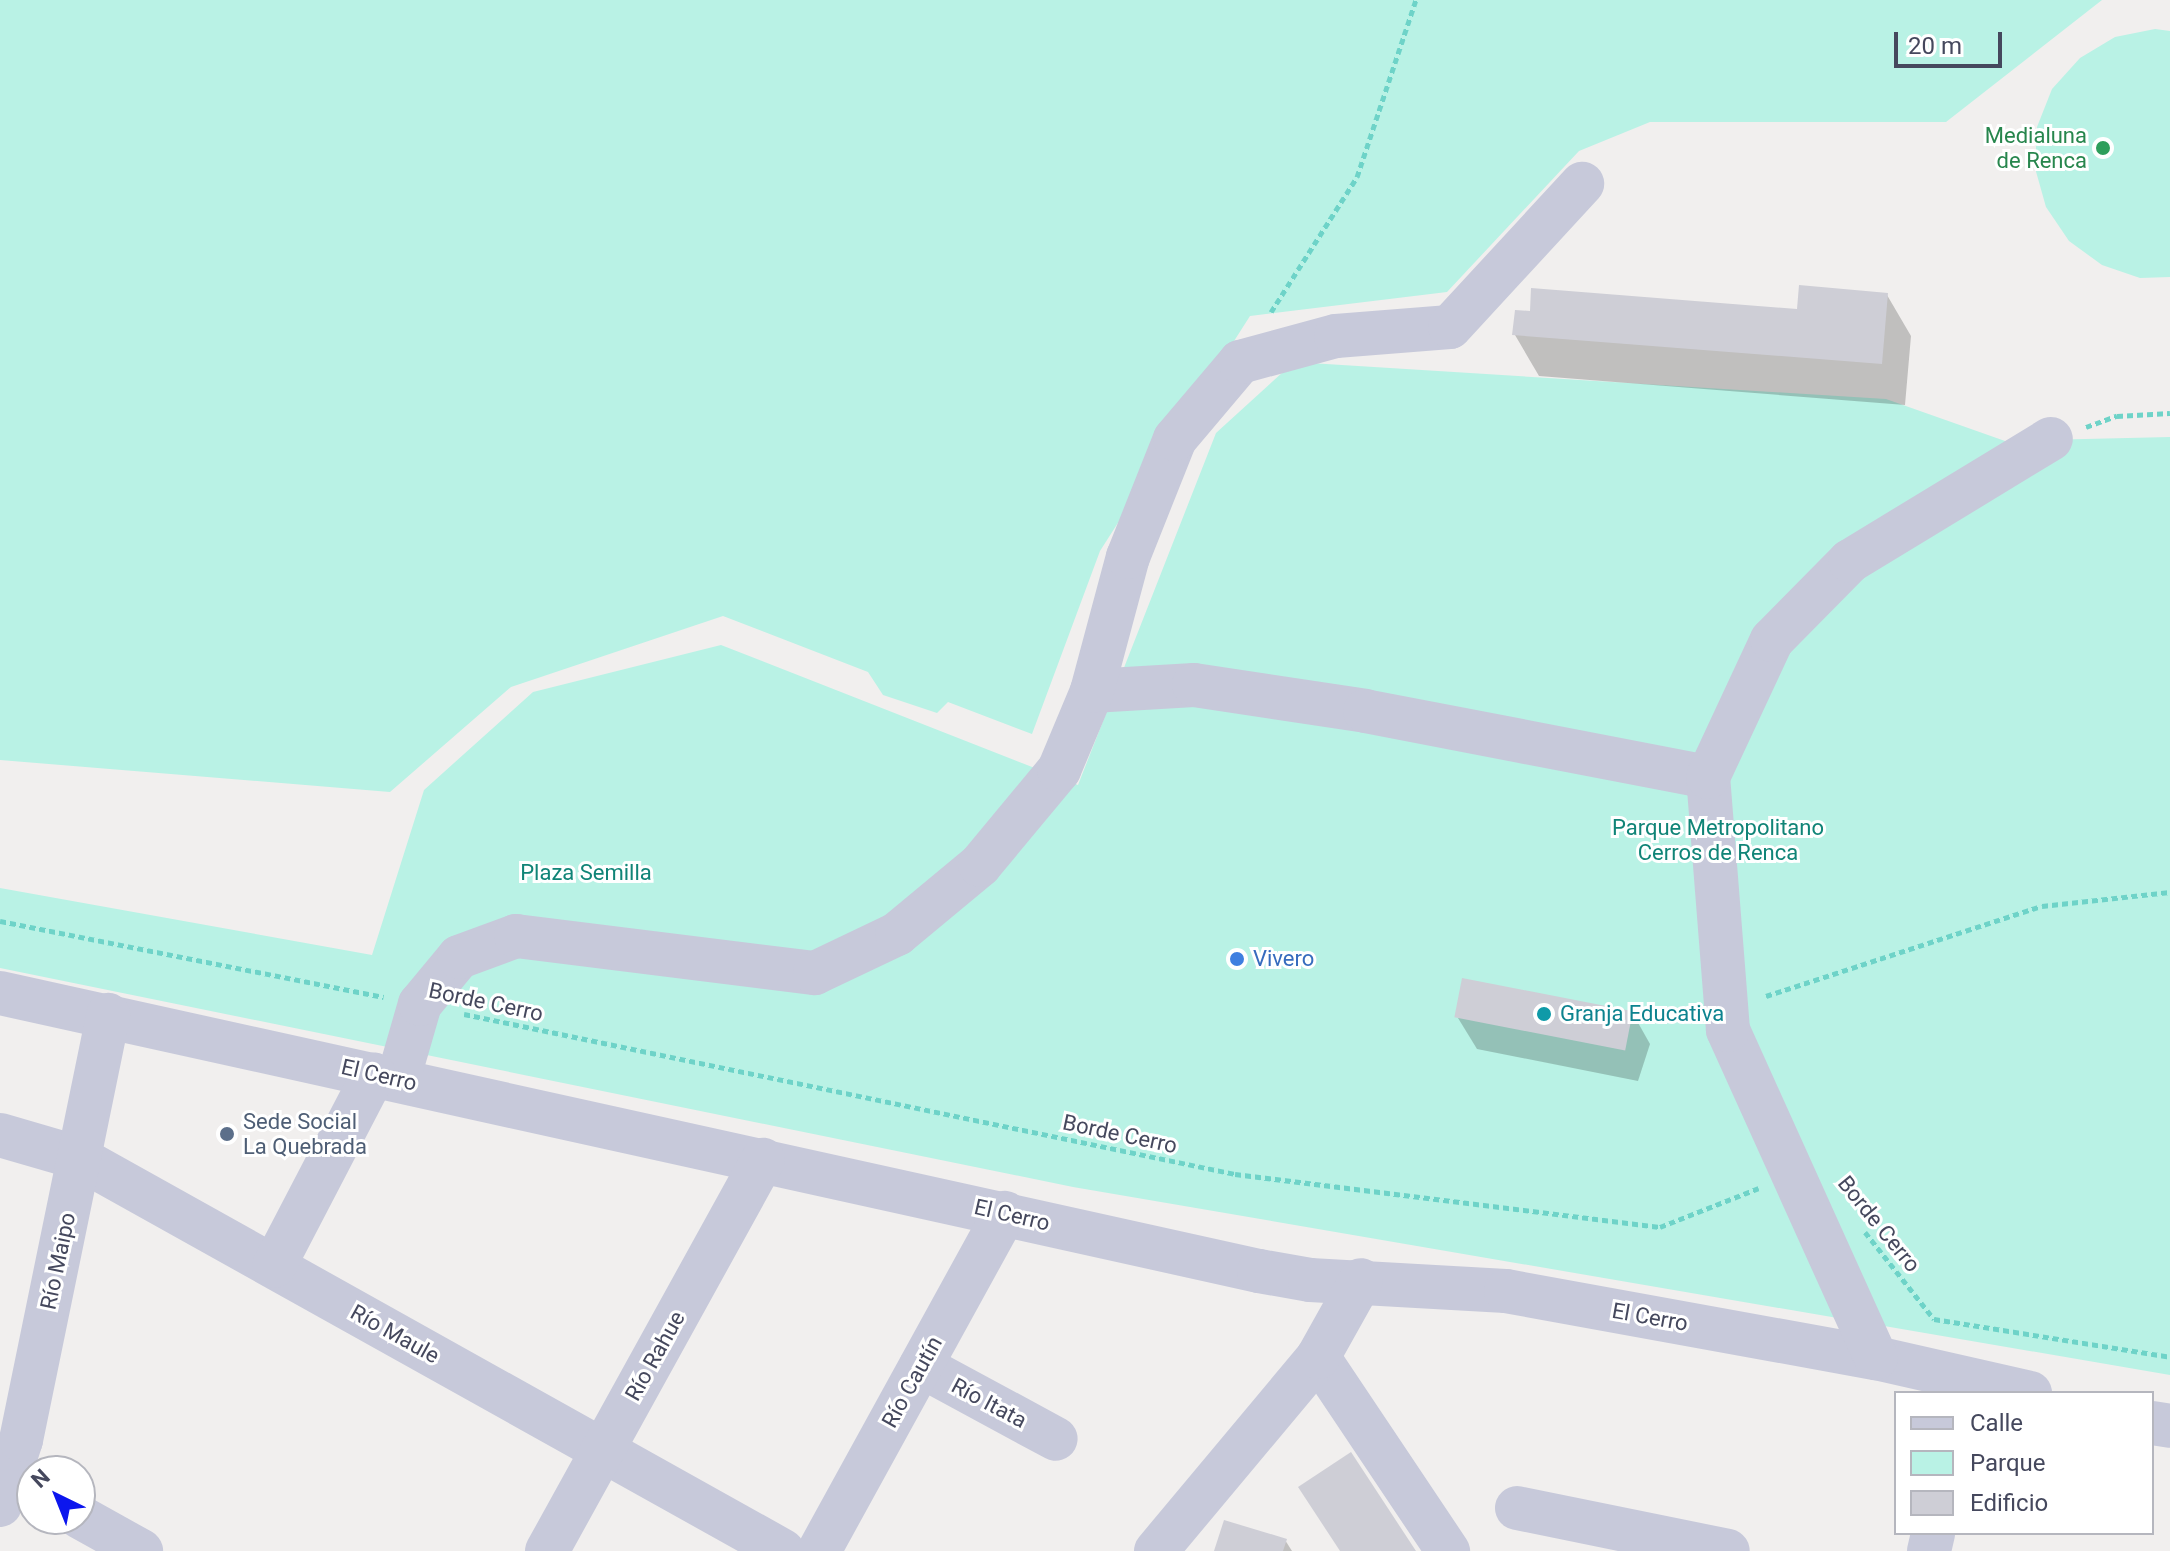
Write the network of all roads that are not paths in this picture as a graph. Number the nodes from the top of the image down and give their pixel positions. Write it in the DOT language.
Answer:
graph roads {
  1 [pos="1582,184"];
  2 [pos="2051,439"];
  3 [pos="1092,691"];
  4 [pos="1708,777"];
  5 [pos="0,993"];
  6 [pos="108,1015"];
  7 [pos="386,1077"];
  8 [pos="0,1135"];
  9 [pos="79,1158"];
  10 [pos="763,1160"];
  11 [pos="1005,1213"];
  12 [pos="274,1266"];
  13 [pos="1361,1280"];
  14 [pos="1318,1357"];
  15 [pos="1876,1358"];
  16 [pos="921,1366"];
  17 [pos="1968,1386"];
  18 [pos="2012,1391"];
  19 [pos="1056,1439"];
  20 [pos="603,1450"];
  21 [pos="10,1495"];
  22 [pos="1517,1508"];
  23 [pos="96,1526"];
  24 [pos="141,1551"];
  25 [pos="547,1551"];
  26 [pos="783,1551"];
  27 [pos="819,1551"];
  28 [pos="1156,1551"];
  29 [pos="1448,1551"];
  30 [pos="1728,1551"];
  1 -- 3 [label="street"];
  2 -- 4 [label="street"];
  3 -- 4 [label="street"];
  3 -- 7 [label="street"];
  4 -- 15 [label="street"];
  5 -- 6 [label="street, El Cerro"];
  6 -- 7 [label="street, El Cerro"];
  6 -- 9 [label="street, Río Maipo"];
  7 -- 10 [label="street, El Cerro"];
  7 -- 12 [label="street"];
  8 -- 9 [label="street, Río Maule"];
  9 -- 12 [label="street, Río Maule"];
  9 -- 21 [label="street, Río Maipo"];
  10 -- 11 [label="street, El Cerro"];
  10 -- 20 [label="street, Río Rahue"];
  11 -- 13 [label="street, El Cerro"];
  11 -- 16 [label="street, Río Cautín"];
  12 -- 20 [label="street, Río Maule"];
  13 -- 14 [label="street"];
  13 -- 15 [label="street, El Cerro"];
  14 -- 28 [label="street"];
  14 -- 29 [label="street"];
  15 -- 17 [label="street, El Cerro"];
  16 -- 19 [label="street, Río Itata"];
  16 -- 27 [label="street, Río Cautín"];
  17 -- 18 [label="street, El Cerro"];
  20 -- 25 [label="street, Río Rahue"];
  20 -- 26 [label="street, Río Maule"];
  22 -- 30 [label="street"];
  23 -- 24 [label="street"];
}
